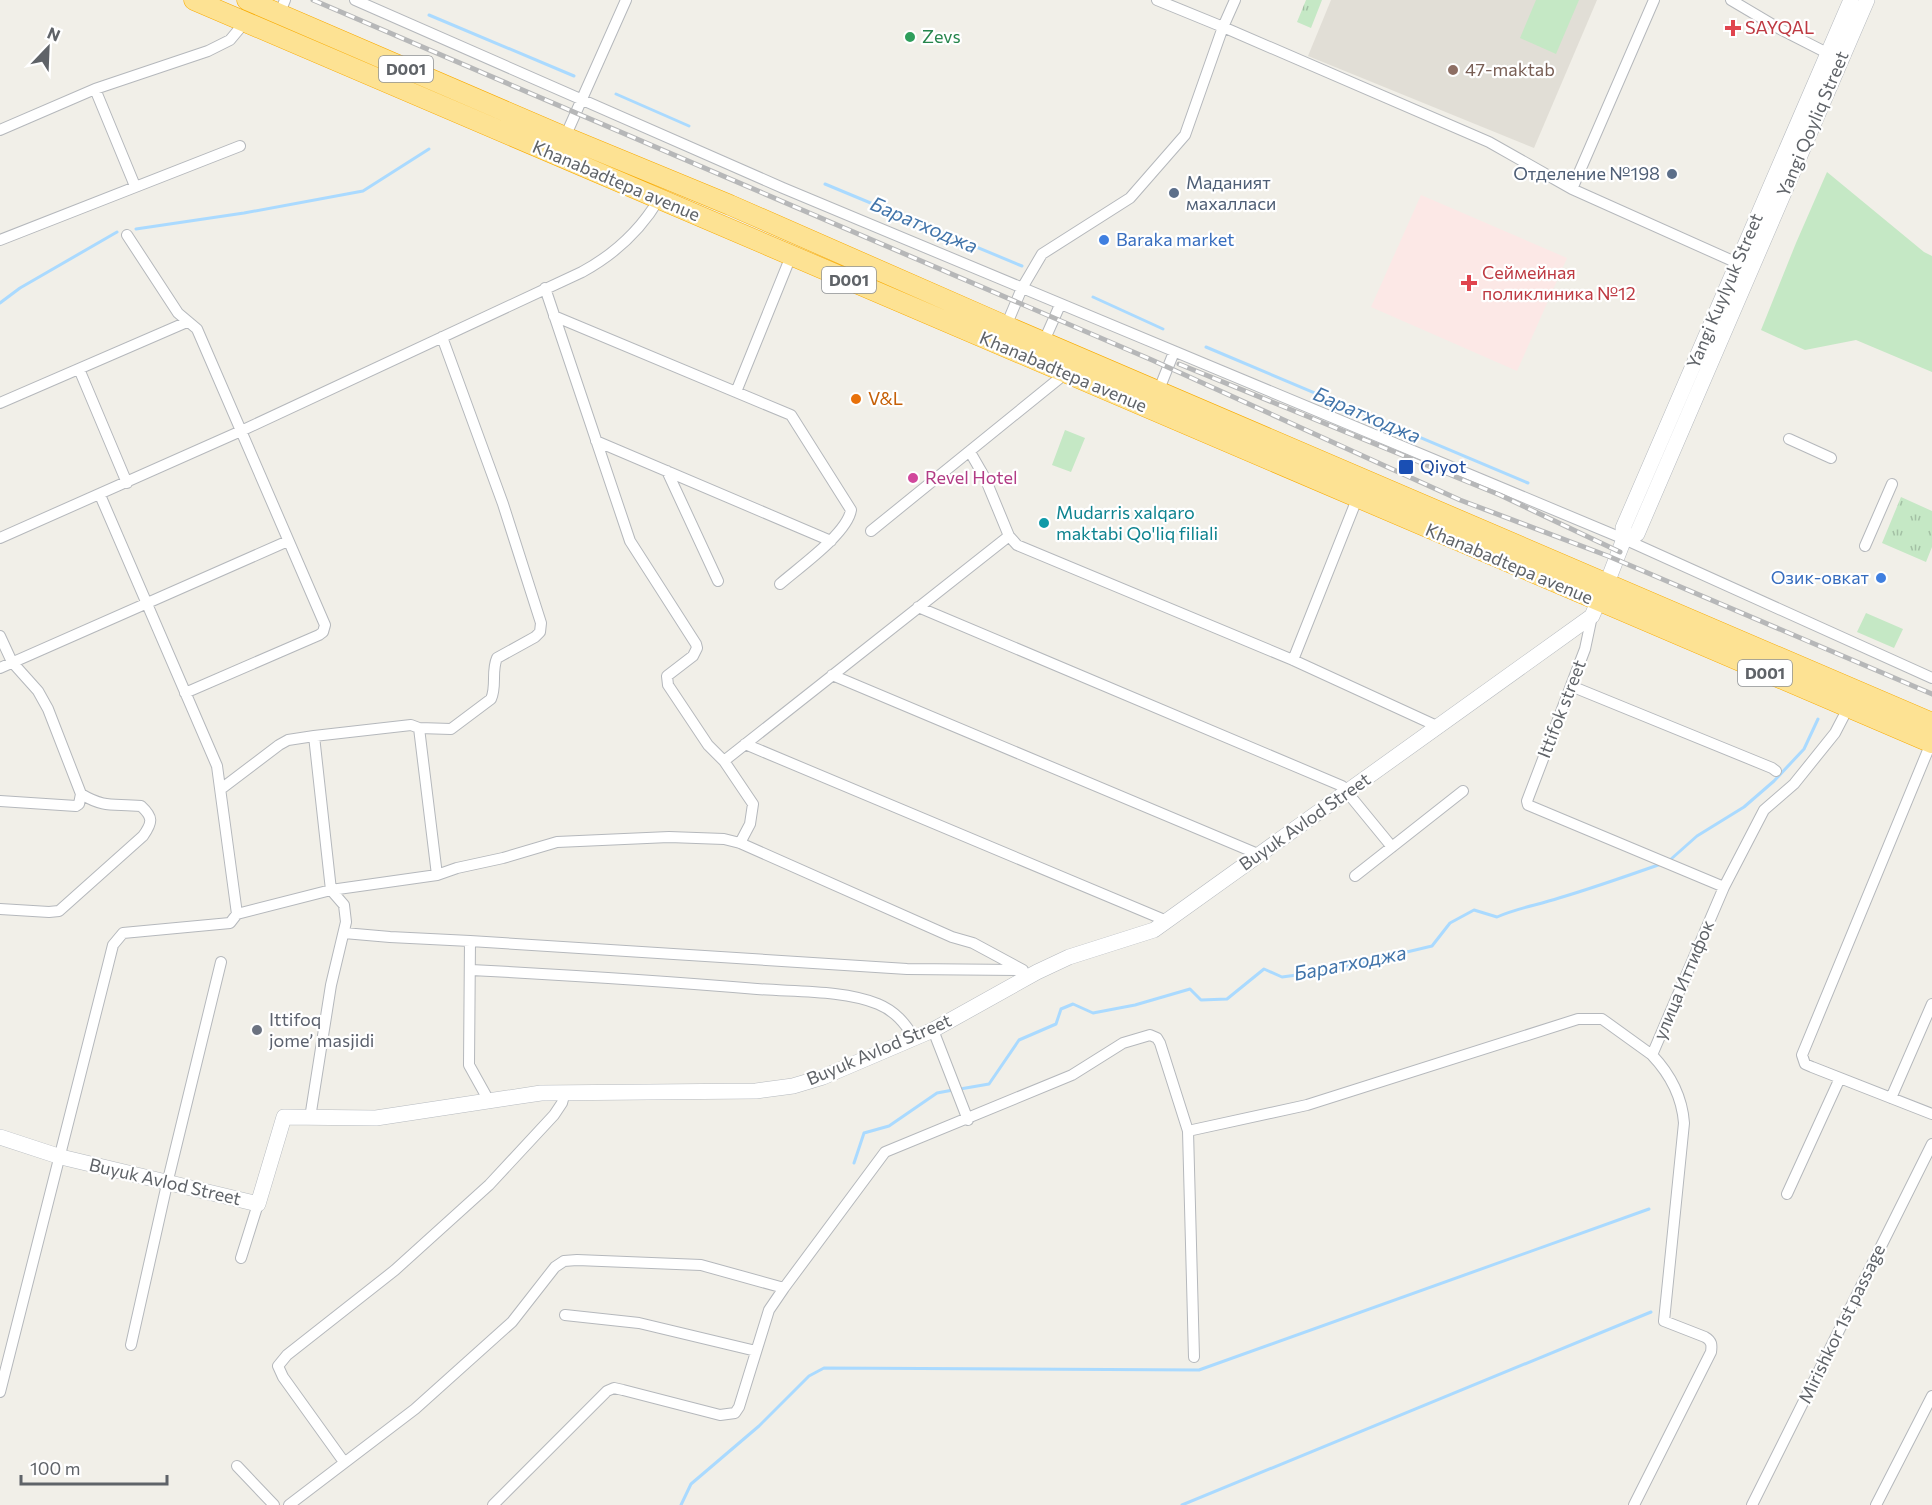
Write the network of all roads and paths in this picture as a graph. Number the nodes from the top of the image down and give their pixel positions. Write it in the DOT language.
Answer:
graph roads {
  1 [pos="194,0"];
  2 [pos="247,0"];
  3 [pos="355,0"];
  4 [pos="626,0"];
  5 [pos="1157,0"];
  6 [pos="1235,0"];
  7 [pos="1654,0"];
  8 [pos="1731,0"];
  9 [pos="1851,0"];
  10 [pos="1867,0"];
  11 [pos="282,7"];
  12 [pos="244,22"];
  13 [pos="1223,27"];
  14 [pos="355,47"];
  15 [pos="1834,57"];
  16 [pos="347,66"];
  17 [pos="94,89"];
  18 [pos="581,99"];
  19 [pos="0,130"];
  20 [pos="565,137"];
  21 [pos="240,146"];
  22 [pos="135,186"];
  23 [pos="1572,189"];
  24 [pos="659,199"];
  25 [pos="127,235"];
  26 [pos="0,240"];
  27 [pos="791,255"];
  28 [pos="1744,266"];
  29 [pos="545,288"];
  30 [pos="1022,288"];
  31 [pos="1060,305"];
  32 [pos="554,316"];
  33 [pos="187,322"];
  34 [pos="1006,326"];
  35 [pos="442,337"];
  36 [pos="1044,341"];
  37 [pos="1174,352"];
  38 [pos="79,369"];
  39 [pos="1066,373"];
  40 [pos="736,392"];
  41 [pos="1158,392"];
  42 [pos="0,403"];
  43 [pos="1243,428"];
  44 [pos="241,431"];
  45 [pos="1789,439"];
  46 [pos="596,441"];
  47 [pos="1235,447"];
  48 [pos="970,452"];
  49 [pos="1831,458"];
  50 [pos="667,471"];
  51 [pos="127,483"];
  52 [pos="1892,484"];
  53 [pos="100,495"];
  54 [pos="1357,499"];
  55 [pos="871,531"];
  56 [pos="1009,537"];
  57 [pos="0,538"];
  58 [pos="1624,539"];
  59 [pos="288,541"];
  60 [pos="831,541"];
  61 [pos="1865,546"];
  62 [pos="718,581"];
  63 [pos="780,584"];
  64 [pos="1606,584"];
  65 [pos="147,605"];
  66 [pos="918,607"];
  67 [pos="1595,609"];
  68 [pos="0,636"];
  69 [pos="1293,660"];
  70 [pos="12,662"];
  71 [pos="0,668"];
  72 [pos="832,675"];
  73 [pos="1932,678"];
  74 [pos="1571,686"];
  75 [pos="185,693"];
  76 [pos="1848,708"];
  77 [pos="1932,723"];
  78 [pos="1439,727"];
  79 [pos="419,728"];
  80 [pos="314,736"];
  81 [pos="1931,743"];
  82 [pos="745,744"];
  83 [pos="724,761"];
  84 [pos="1776,771"];
  85 [pos="221,789"];
  86 [pos="1463,791"];
  87 [pos="1349,792"];
  88 [pos="81,794"];
  89 [pos="0,801"];
  90 [pos="740,843"];
  91 [pos="1392,847"];
  92 [pos="1258,855"];
  93 [pos="437,874"];
  94 [pos="1354,876"];
  95 [pos="1724,887"];
  96 [pos="331,890"];
  97 [pos="0,909"];
  98 [pos="237,914"];
  99 [pos="1167,921"];
  100 [pos="344,933"];
  101 [pos="470,940"];
  102 [pos="221,962"];
  103 [pos="471,970"];
  104 [pos="1030,971"];
  105 [pos="1932,1004"];
  106 [pos="933,1030"];
  107 [pos="914,1038"];
  108 [pos="1652,1055"];
  109 [pos="1840,1078"];
  110 [pos="565,1092"];
  111 [pos="1891,1098"];
  112 [pos="489,1101"];
  113 [pos="1932,1114"];
  114 [pos="310,1118"];
  115 [pos="968,1120"];
  116 [pos="1188,1131"];
  117 [pos="0,1137"];
  118 [pos="1932,1144"];
  119 [pos="60,1157"];
  120 [pos="167,1184"];
  121 [pos="1787,1194"];
  122 [pos="258,1204"];
  123 [pos="241,1258"];
  124 [pos="784,1288"];
  125 [pos="565,1315"];
  126 [pos="131,1345"];
  127 [pos="756,1351"];
  128 [pos="1194,1357"];
  129 [pos="0,1392"];
  130 [pos="1932,1396"];
  131 [pos="344,1462"];
  132 [pos="237,1466"];
  133 [pos="274,1505"];
  134 [pos="289,1505"];
  135 [pos="494,1505"];
  136 [pos="1634,1505"];
  137 [pos="1752,1505"];
  138 [pos="1876,1505"];
  1 -- 12 [label="highway, Khanabadtepa avenue / D001"];
  2 -- 11 [label="highway, Khanabadtepa avenue / D001"];
  3 -- 18 [label="street"];
  4 -- 18 [label="street"];
  5 -- 13 [label="street"];
  6 -- 13 [label="street"];
  7 -- 23 [label="street"];
  8 -- 15 [label="street"];
  9 -- 15 [label="street, Yangi Kuylyuk Street"];
  10 -- 15 [label="street, Yangi Qoyliq Street"];
  11 -- 14 [label="highway, Khanabadtepa avenue / D001"];
  12 -- 16 [label="highway, Khanabadtepa avenue / D001"];
  12 -- 17 [label="street"];
  13 -- 23 [label="street"];
  13 -- 30 [label="street"];
  14 -- 16 [label="highway"];
  14 -- 20 [label="highway, Khanabadtepa avenue / D001"];
  15 -- 28 [label="street, Yangi Kuylyuk Street"];
  16 -- 24 [label="highway, Khanabadtepa avenue / D001"];
  17 -- 19 [label="street"];
  17 -- 22 [label="street"];
  18 -- 20 [label="street"];
  18 -- 30 [label="street"];
  20 -- 34 [label="highway, Khanabadtepa avenue / D001"];
  21 -- 22 [label="street"];
  22 -- 26 [label="street"];
  23 -- 28 [label="street"];
  24 -- 27 [label="highway, Khanabadtepa avenue / D001"];
  24 -- 29 [label="street"];
  25 -- 33 [label="street"];
  27 -- 39 [label="highway, Khanabadtepa avenue / D001"];
  27 -- 40 [label="street"];
  28 -- 58 [label="street, Yangi Kuylyuk Street"];
  29 -- 32 [label="street"];
  29 -- 35 [label="street"];
  30 -- 31 [label="street"];
  30 -- 34 [label="street"];
  31 -- 36 [label="street"];
  31 -- 37 [label="street"];
  32 -- 40 [label="street"];
  32 -- 46 [label="street"];
  33 -- 38 [label="street"];
  33 -- 44 [label="street"];
  34 -- 36 [label="highway, Khanabadtepa avenue / D001"];
  35 -- 44 [label="street"];
  35 -- 79 [label="street"];
  36 -- 41 [label="highway, Khanabadtepa avenue / D001"];
  37 -- 41 [label="street"];
  37 -- 58 [label="street"];
  38 -- 42 [label="street"];
  38 -- 51 [label="street"];
  39 -- 47 [label="highway, Khanabadtepa avenue / D001"];
  39 -- 48 [label="street"];
  40 -- 60 [label="street"];
  41 -- 43 [label="highway, Khanabadtepa avenue / D001"];
  43 -- 47 [label="highway"];
  43 -- 64 [label="highway, Khanabadtepa avenue / D001"];
  44 -- 51 [label="street"];
  44 -- 59 [label="street"];
  45 -- 49 [label="street"];
  46 -- 50 [label="street"];
  46 -- 83 [label="street"];
  47 -- 54 [label="highway, Khanabadtepa avenue / D001"];
  48 -- 55 [label="street"];
  48 -- 56 [label="street"];
  50 -- 60 [label="street"];
  50 -- 62 [label="street"];
  51 -- 53 [label="street"];
  52 -- 61 [label="street"];
  53 -- 57 [label="street"];
  53 -- 65 [label="street"];
  54 -- 67 [label="highway, Khanabadtepa avenue / D001"];
  54 -- 69 [label="street"];
  56 -- 66 [label="street"];
  56 -- 69 [label="street"];
  58 -- 64 [label="street, Yangi Kuylyuk Street"];
  58 -- 73 [label="street"];
  59 -- 65 [label="street"];
  59 -- 75 [label="street"];
  60 -- 63 [label="street"];
  64 -- 67 [label="highway"];
  64 -- 77 [label="highway, Khanabadtepa avenue / D001"];
  65 -- 70 [label="street"];
  65 -- 75 [label="street"];
  66 -- 72 [label="street"];
  66 -- 87 [label="street"];
  67 -- 74 [label="street, Ittifok street"];
  67 -- 76 [label="highway, Khanabadtepa avenue / D001"];
  67 -- 78 [label="street, Buyuk Avlod Street"];
  68 -- 70 [label="street"];
  69 -- 78 [label="street"];
  70 -- 71 [label="street"];
  70 -- 88 [label="street"];
  72 -- 82 [label="street"];
  72 -- 92 [label="street"];
  74 -- 84 [label="street"];
  74 -- 95 [label="street, Ittifok street"];
  75 -- 85 [label="street"];
  76 -- 81 [label="highway, Khanabadtepa avenue / D001"];
  76 -- 95 [label="street, улица Иттифок"];
  78 -- 87 [label="street, Buyuk Avlod Street"];
  79 -- 80 [label="street"];
  79 -- 93 [label="street"];
  80 -- 85 [label="street"];
  80 -- 96 [label="street"];
  81 -- 109 [label="street"];
  82 -- 83 [label="street"];
  82 -- 99 [label="street"];
  83 -- 90 [label="street"];
  85 -- 98 [label="street"];
  86 -- 91 [label="street"];
  87 -- 91 [label="street"];
  87 -- 92 [label="street, Buyuk Avlod Street"];
  88 -- 89 [label="street"];
  88 -- 97 [label="street"];
  90 -- 93 [label="street"];
  90 -- 104 [label="street"];
  91 -- 94 [label="street"];
  92 -- 99 [label="street, Buyuk Avlod Street"];
  93 -- 96 [label="street"];
  95 -- 108 [label="street, улица Иттифок"];
  96 -- 98 [label="street"];
  96 -- 100 [label="street"];
  98 -- 119 [label="street"];
  99 -- 104 [label="street, Buyuk Avlod Street"];
  100 -- 101 [label="street"];
  100 -- 114 [label="street"];
  101 -- 103 [label="street"];
  101 -- 104 [label="street"];
  102 -- 120 [label="street"];
  103 -- 107 [label="street"];
  103 -- 112 [label="street"];
  104 -- 106 [label="street, Buyuk Avlod Street"];
  105 -- 111 [label="street"];
  106 -- 107 [label="street, Buyuk Avlod Street"];
  106 -- 115 [label="street"];
  107 -- 110 [label="street, Buyuk Avlod Street"];
  108 -- 116 [label="street"];
  108 -- 136 [label="street, улица Иттифок"];
  109 -- 111 [label="street"];
  109 -- 121 [label="street"];
  110 -- 112 [label="street, Buyuk Avlod Street"];
  110 -- 131 [label="street"];
  111 -- 113 [label="street"];
  112 -- 114 [label="street, Buyuk Avlod Street"];
  114 -- 122 [label="street, Buyuk Avlod Street"];
  115 -- 116 [label="street"];
  115 -- 124 [label="street"];
  116 -- 128 [label="street"];
  117 -- 119 [label="street, Buyuk Avlod Street"];
  118 -- 137 [label="street, Mirishkor 1st passage"];
  119 -- 120 [label="street, Buyuk Avlod Street"];
  119 -- 129 [label="street"];
  120 -- 122 [label="street, Buyuk Avlod Street"];
  120 -- 126 [label="street"];
  122 -- 123 [label="street"];
  124 -- 127 [label="street"];
  124 -- 131 [label="street"];
  125 -- 127 [label="street"];
  127 -- 135 [label="street"];
  130 -- 138 [label="street"];
  131 -- 134 [label="street"];
  132 -- 133 [label="street"];
}
